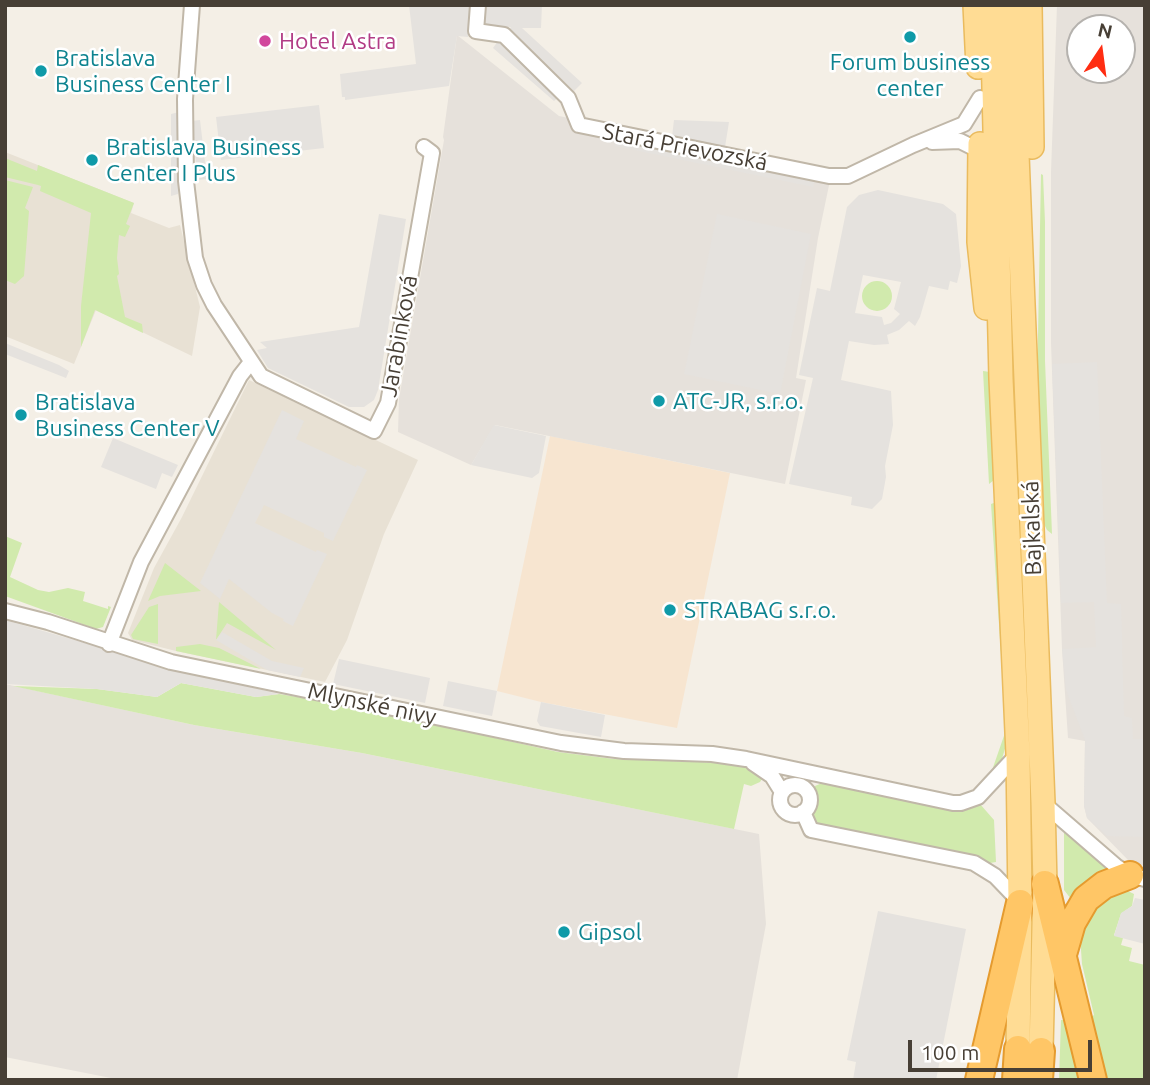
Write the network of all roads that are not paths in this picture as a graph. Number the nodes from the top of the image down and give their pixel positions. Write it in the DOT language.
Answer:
graph roads {
  1 [pos="192,5"];
  2 [pos="478,5"];
  3 [pos="975,5"];
  4 [pos="992,5"];
  5 [pos="1011,5"];
  6 [pos="1030,5"];
  7 [pos="979,98"];
  8 [pos="914,145"];
  9 [pos="424,147"];
  10 [pos="980,151"];
  11 [pos="251,362"];
  12 [pos="1026,370"];
  13 [pos="1001,379"];
  14 [pos="5,611"];
  15 [pos="109,644"];
  16 [pos="1018,754"];
  17 [pos="746,759"];
  18 [pos="783,765"];
  19 [pos="823,776"];
  20 [pos="792,788"];
  21 [pos="1043,803"];
  22 [pos="803,812"];
  23 [pos="1137,877"];
  24 [pos="1045,884"];
  25 [pos="1020,903"];
  26 [pos="1064,953"];
  27 [pos="1030,1050"];
  28 [pos="979,1080"];
  29 [pos="1016,1080"];
  30 [pos="1040,1080"];
  31 [pos="1093,1080"];
  1 -- 11 [label="street, Jarabinková"];
  2 -- 8 [label="street, Stará Prievozská"];
  3 -- 7 [label="main road"];
  4 -- 13 [label="main road, Bajkalská"];
  5 -- 12 [label="main road, Bajkalská"];
  6 -- 12 [label="main road"];
  7 -- 8 [label="street, Stará Prievozská"];
  7 -- 10 [label="main road"];
  8 -- 10 [label="street, Stará Prievozská"];
  9 -- 11 [label="street, Jarabinková"];
  10 -- 13 [label="main road"];
  11 -- 15 [label="street"];
  12 -- 21 [label="main road, Bajkalská"];
  13 -- 16 [label="main road, Bajkalská"];
  14 -- 15 [label="street, Mlynské nivy"];
  15 -- 17 [label="street, Mlynské nivy"];
  16 -- 19 [label="street, Mlynské nivy"];
  16 -- 25 [label="main road, Bajkalská"];
  17 -- 18 [label="street, Mlynské nivy"];
  17 -- 20 [label="street, Mlynské nivy"];
  18 -- 19 [label="street, Mlynské nivy"];
  18 -- 20 [label="street, Mlynské nivy"];
  19 -- 20 [label="street"];
  20 -- 22 [label="street, Mlynské nivy"];
  20 -- 22 [label="street, Mlynské nivy"];
  21 -- 23 [label="street"];
  21 -- 24 [label="main road, Bajkalská"];
  22 -- 25 [label="street"];
  23 -- 26 [label="highway"];
  24 -- 26 [label="highway"];
  24 -- 27 [label="main road, Bajkalská"];
  25 -- 27 [label="main road, Bajkalská"];
  25 -- 28 [label="highway"];
  26 -- 31 [label="highway"];
  27 -- 29 [label="highway"];
  27 -- 30 [label="highway"];
}
